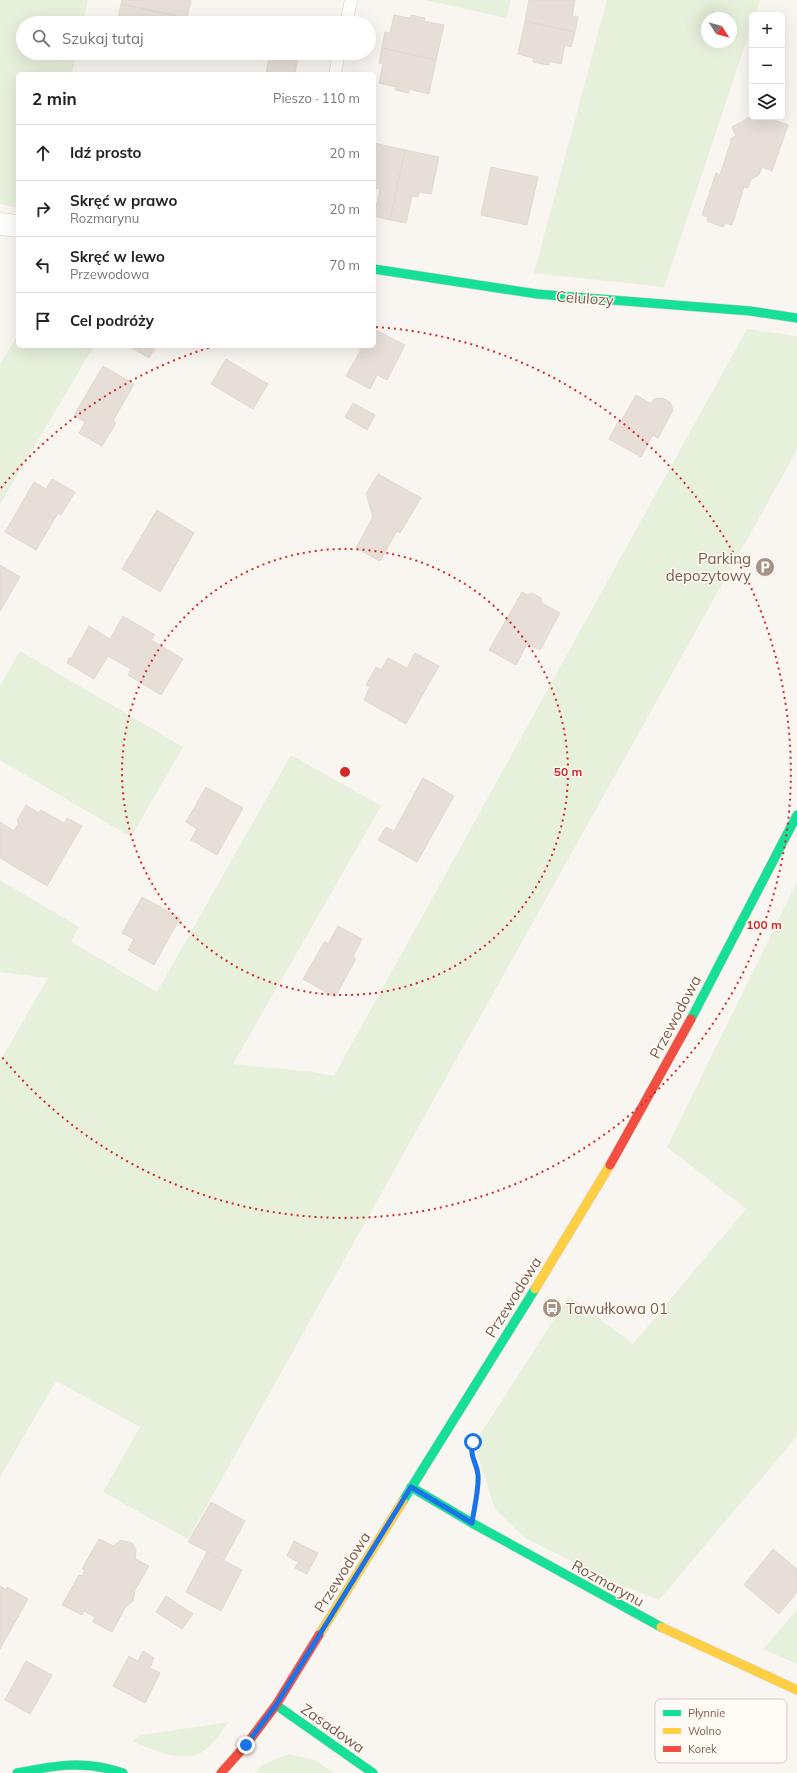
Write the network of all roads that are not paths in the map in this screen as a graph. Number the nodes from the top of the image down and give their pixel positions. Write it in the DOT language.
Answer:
graph roads {
  1 [pos="351,0"];
  2 [pos="348,16"];
  3 [pos="338,60"];
  4 [pos="335,72"];
  5 [pos="0,224"];
  6 [pos="16,226"];
  7 [pos="376,269"];
  8 [pos="797,318"];
  9 [pos="797,815"];
  10 [pos="411,1487"];
  11 [pos="797,1690"];
  12 [pos="276,1705"];
  13 [pos="17,1773"];
  14 [pos="123,1773"];
  15 [pos="221,1773"];
  16 [pos="373,1773"];
  1 -- 2 [label="lane"];
  3 -- 4 [label="lane"];
  5 -- 6 [label="street"];
  7 -- 8 [label="street, Celulozy"];
  9 -- 10 [label="street, Przewodowa"];
  10 -- 11 [label="street, Rozmarynu"];
  10 -- 12 [label="street, Przewodowa"];
  12 -- 15 [label="street, Przewodowa"];
  12 -- 16 [label="street, Zasadowa"];
  13 -- 14 [label="street"];
}
